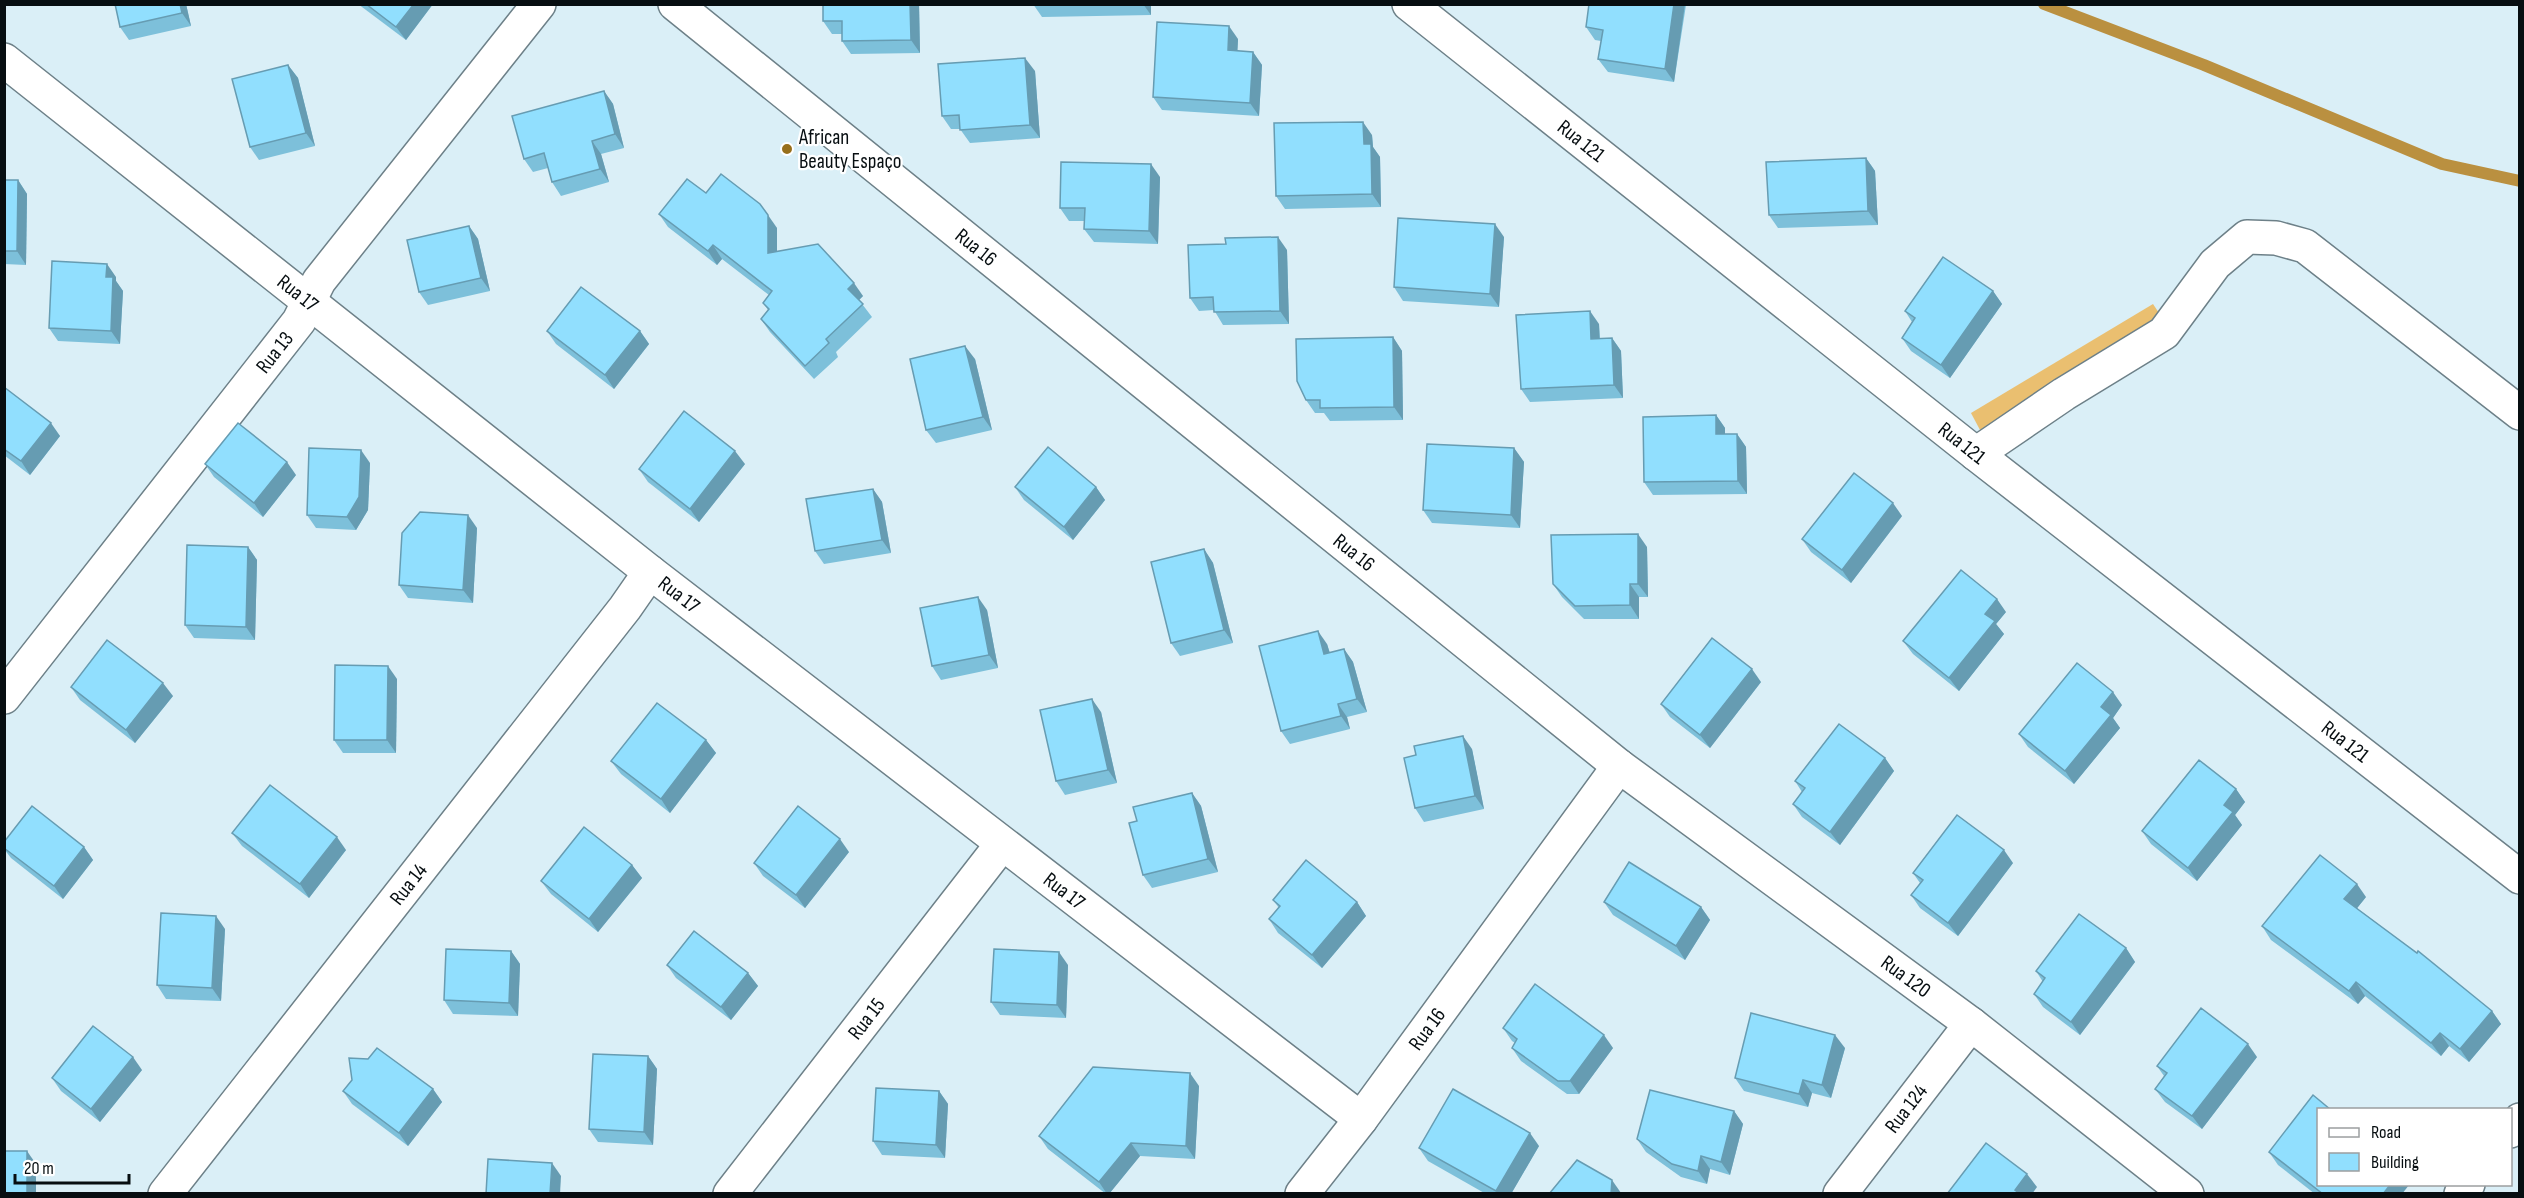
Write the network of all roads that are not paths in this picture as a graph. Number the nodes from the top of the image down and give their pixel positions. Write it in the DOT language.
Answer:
graph roads {
  1 [pos="539,4"];
  2 [pos="675,4"];
  3 [pos="1409,4"];
  4 [pos="4,60"];
  5 [pos="309,301"];
  6 [pos="2520,412"];
  7 [pos="1976,454"];
  8 [pos="650,572"];
  9 [pos="4,697"];
  10 [pos="1618,766"];
  11 [pos="1002,844"];
  12 [pos="2520,877"];
  13 [pos="1971,1024"];
  14 [pos="1361,1119"];
  15 [pos="165,1194"];
  16 [pos="730,1194"];
  17 [pos="1302,1194"];
  18 [pos="1840,1194"];
  19 [pos="2187,1194"];
  1 -- 5 [label="street, Rua 13"];
  2 -- 10 [label="street, Rua 16"];
  3 -- 7 [label="street, Rua 121"];
  4 -- 5 [label="street, Rua 17"];
  5 -- 8 [label="street, Rua 17"];
  5 -- 9 [label="street, Rua 13"];
  6 -- 7 [label="street"];
  7 -- 12 [label="street, Rua 121"];
  8 -- 11 [label="street, Rua 17"];
  8 -- 15 [label="street, Rua 14"];
  10 -- 13 [label="street, Rua 120"];
  10 -- 14 [label="street, Rua 16"];
  11 -- 14 [label="street, Rua 17"];
  11 -- 16 [label="street, Rua 15"];
  13 -- 18 [label="street, Rua 124"];
  13 -- 19 [label="street, Rua 120"];
  14 -- 17 [label="street, Rua 16"];
}
